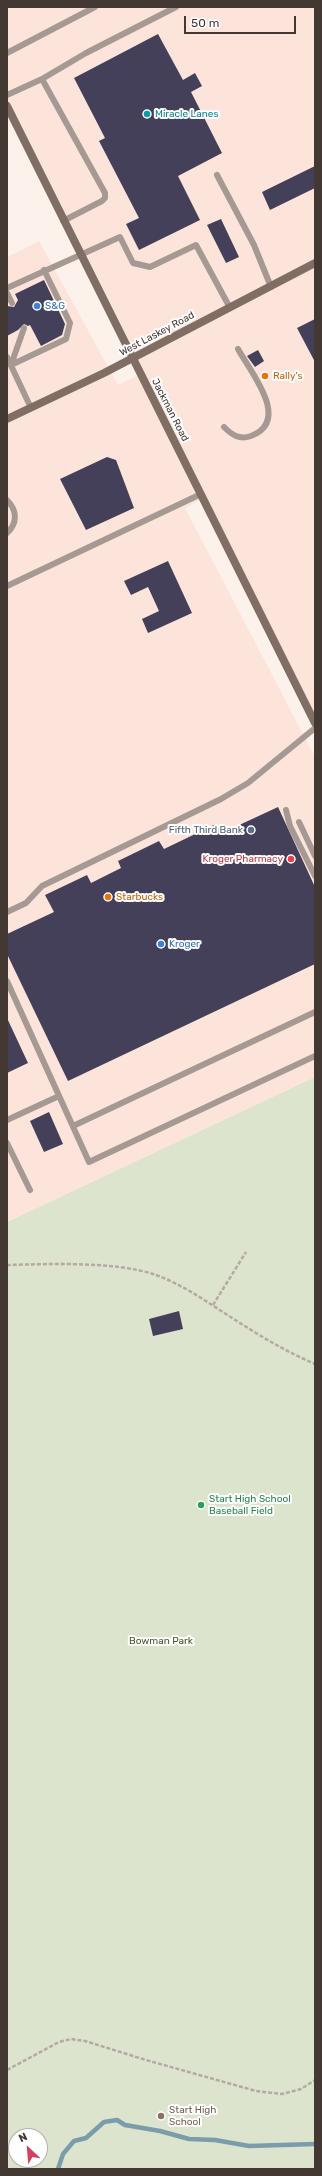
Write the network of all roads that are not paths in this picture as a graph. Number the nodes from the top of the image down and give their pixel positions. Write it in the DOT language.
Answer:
graph roads {
  1 [pos="95,7"];
  2 [pos="176,7"];
  3 [pos="7,53"];
  4 [pos="42,79"];
  5 [pos="7,95"];
  6 [pos="7,106"];
  7 [pos="217,175"];
  8 [pos="64,221"];
  9 [pos="80,255"];
  10 [pos="315,263"];
  11 [pos="44,270"];
  12 [pos="270,287"];
  13 [pos="7,288"];
  14 [pos="7,293"];
  15 [pos="12,303"];
  16 [pos="229,306"];
  17 [pos="24,328"];
  18 [pos="238,349"];
  19 [pos="7,357"];
  20 [pos="132,359"];
  21 [pos="9,364"];
  22 [pos="31,408"];
  23 [pos="7,419"];
  24 [pos="224,427"];
  25 [pos="201,494"];
  26 [pos="7,500"];
  27 [pos="7,533"];
  28 [pos="7,586"];
  29 [pos="315,723"];
  30 [pos="315,728"];
  31 [pos="286,810"];
  32 [pos="299,822"];
  33 [pos="315,856"];
  34 [pos="315,876"];
  35 [pos="7,912"];
  36 [pos="7,981"];
  37 [pos="315,1012"];
  38 [pos="315,1056"];
  39 [pos="59,1096"];
  40 [pos="7,1120"];
  41 [pos="73,1126"];
  42 [pos="7,1143"];
  43 [pos="30,1190"];
  1 -- 3 [label="lane"];
  2 -- 4 [label="lane"];
  4 -- 5 [label="lane"];
  4 -- 8 [label="lane"];
  6 -- 8 [label="main road, Jackman Road"];
  7 -- 12 [label="lane"];
  8 -- 9 [label="main road, Jackman Road"];
  9 -- 11 [label="lane"];
  9 -- 16 [label="lane"];
  9 -- 20 [label="main road, Jackman Road"];
  10 -- 12 [label="main road, West Laskey Road"];
  11 -- 13 [label="lane"];
  11 -- 21 [label="lane"];
  12 -- 16 [label="main road, West Laskey Road"];
  14 -- 15 [label="lane"];
  16 -- 20 [label="main road, West Laskey Road"];
  17 -- 21 [label="lane"];
  18 -- 24 [label="lane"];
  19 -- 21 [label="lane"];
  20 -- 22 [label="main road, West Laskey Road"];
  20 -- 25 [label="main road, Jackman Road"];
  21 -- 22 [label="lane"];
  22 -- 23 [label="main road, West Laskey Road"];
  25 -- 28 [label="lane"];
  25 -- 29 [label="main road, Jackman Road"];
  26 -- 27 [label="lane"];
  30 -- 35 [label="lane"];
  31 -- 34 [label="lane"];
  32 -- 33 [label="lane"];
  36 -- 39 [label="lane"];
  37 -- 41 [label="lane"];
  38 -- 41 [label="lane"];
  39 -- 40 [label="lane"];
  39 -- 41 [label="lane"];
  42 -- 43 [label="lane"];
}
